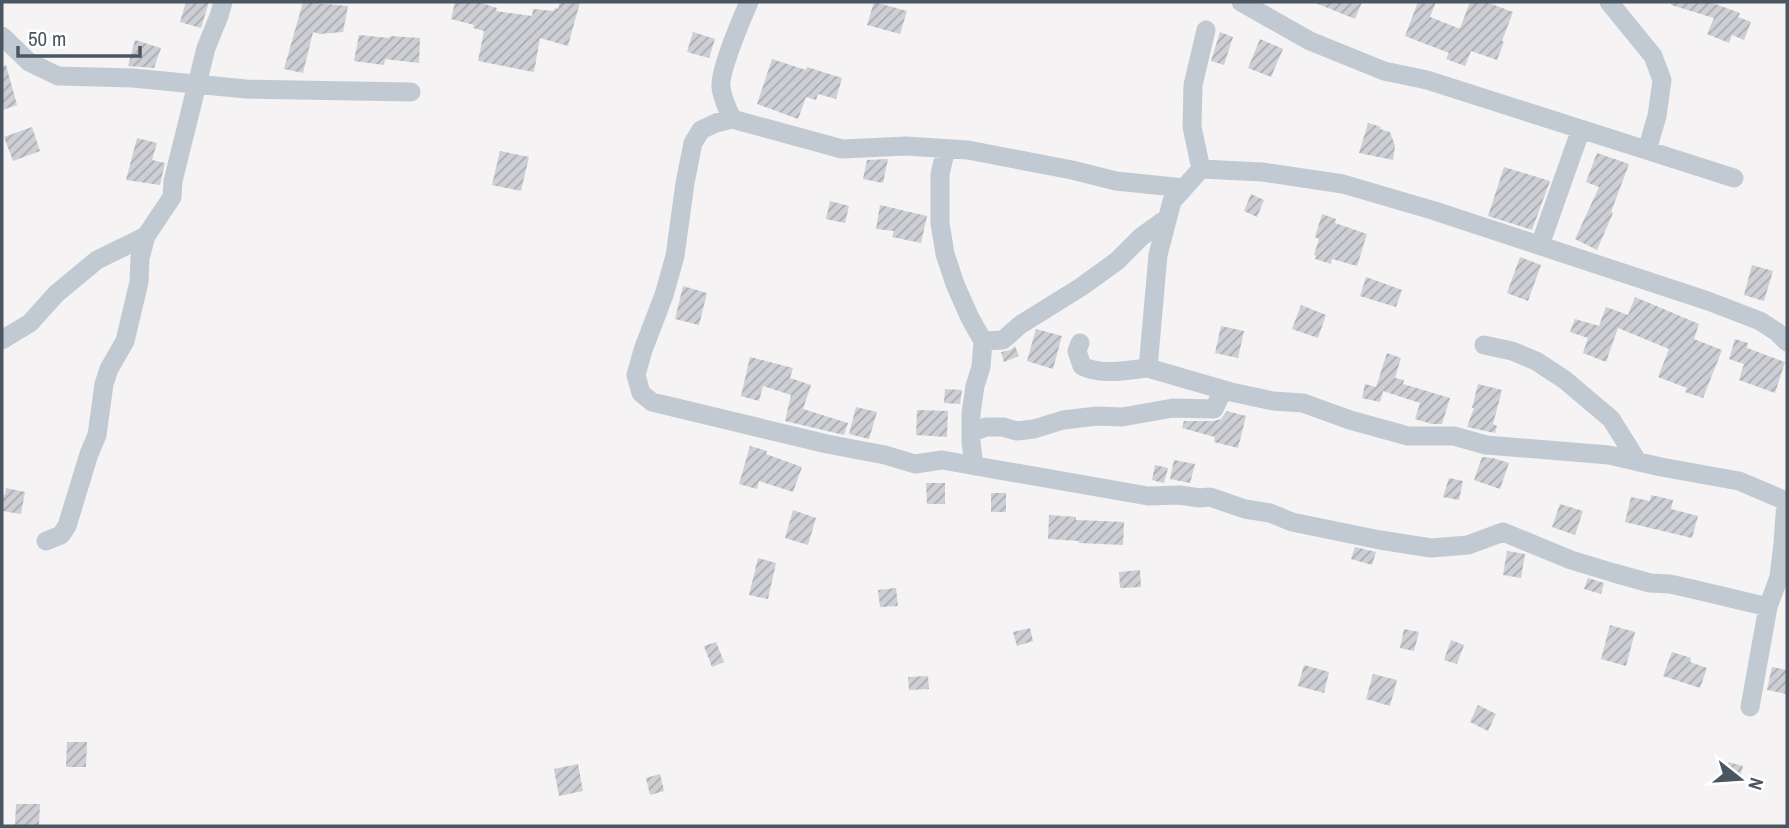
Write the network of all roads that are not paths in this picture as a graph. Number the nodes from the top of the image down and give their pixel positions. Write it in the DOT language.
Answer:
graph roads {
  1 [pos="223,2"];
  2 [pos="750,2"];
  3 [pos="1609,2"];
  4 [pos="1245,3"];
  5 [pos="1206,30"];
  6 [pos="2,36"];
  7 [pos="198,85"];
  8 [pos="411,92"];
  9 [pos="732,119"];
  10 [pos="1581,129"];
  11 [pos="946,149"];
  12 [pos="1647,150"];
  13 [pos="1201,169"];
  14 [pos="1734,178"];
  15 [pos="1184,188"];
  16 [pos="1166,219"];
  17 [pos="146,236"];
  18 [pos="1540,245"];
  19 [pos="2,340"];
  20 [pos="983,341"];
  21 [pos="1787,342"];
  22 [pos="1080,343"];
  23 [pos="1484,345"];
  24 [pos="1148,369"];
  25 [pos="1223,390"];
  26 [pos="971,433"];
  27 [pos="1638,463"];
  28 [pos="974,466"];
  29 [pos="1786,501"];
  30 [pos="46,541"];
  31 [pos="1768,607"];
  32 [pos="1750,707"];
  1 -- 7 [label="street"];
  2 -- 9 [label="street"];
  3 -- 12 [label="street"];
  4 -- 10 [label="street"];
  5 -- 13 [label="street"];
  6 -- 7 [label="street"];
  7 -- 8 [label="street"];
  7 -- 17 [label="street"];
  9 -- 11 [label="street"];
  9 -- 28 [label="street"];
  10 -- 12 [label="street"];
  10 -- 18 [label="street"];
  11 -- 15 [label="street"];
  11 -- 20 [label="street"];
  12 -- 14 [label="street"];
  13 -- 15 [label="street"];
  13 -- 18 [label="street"];
  15 -- 16 [label="street"];
  16 -- 20 [label="street"];
  16 -- 24 [label="street"];
  17 -- 19 [label="street"];
  17 -- 30 [label="street"];
  18 -- 21 [label="street"];
  20 -- 26 [label="street"];
  22 -- 24 [label="street"];
  23 -- 27 [label="street"];
  24 -- 25 [label="street"];
  25 -- 26 [label="street"];
  25 -- 27 [label="street"];
  26 -- 28 [label="street"];
  27 -- 29 [label="street"];
  28 -- 31 [label="street"];
  29 -- 31 [label="street"];
  31 -- 32 [label="street"];
}
